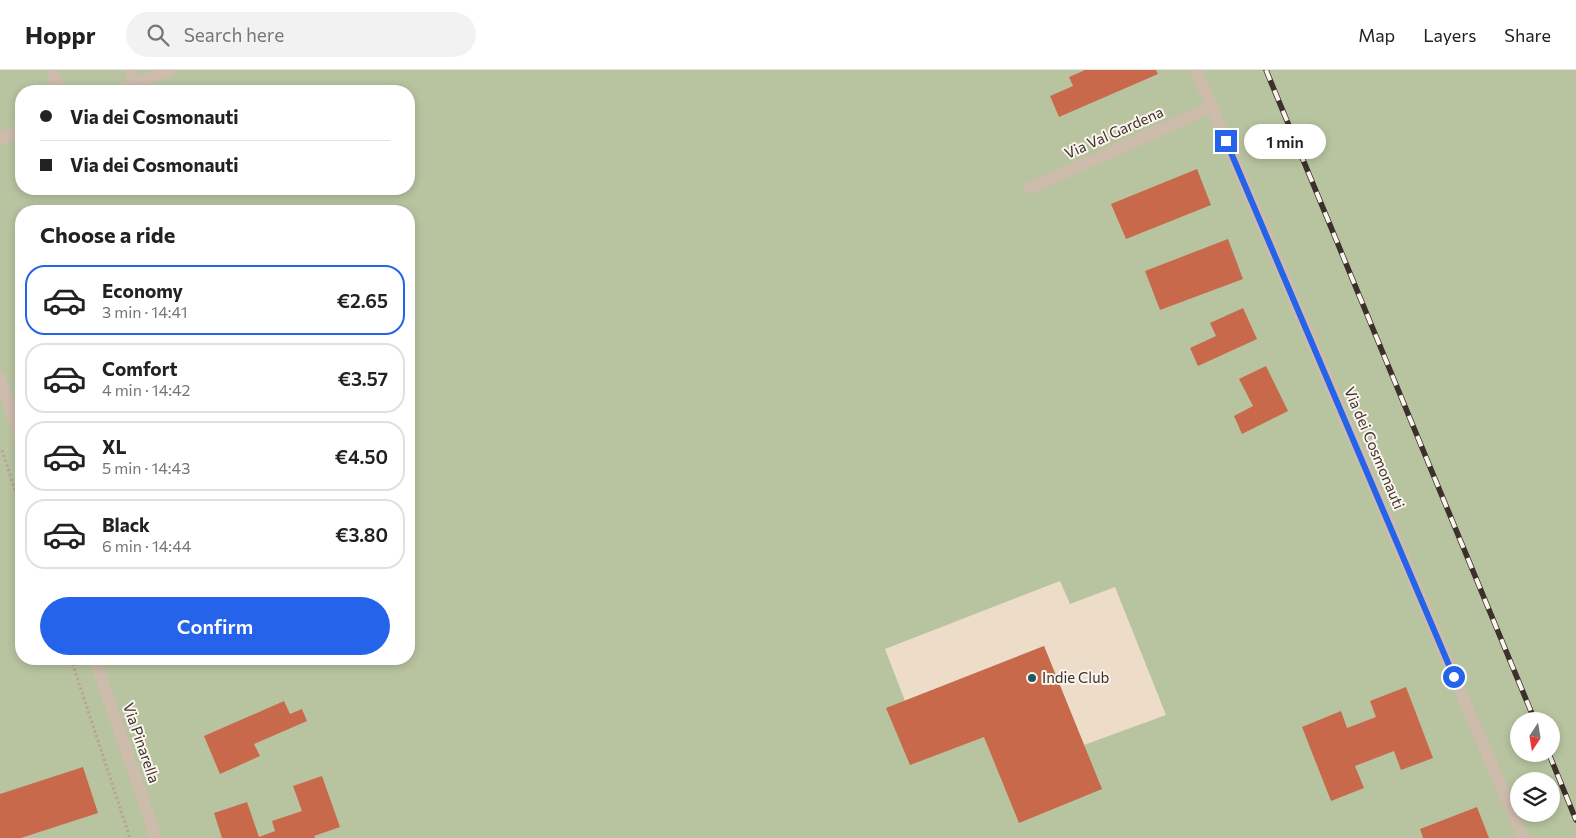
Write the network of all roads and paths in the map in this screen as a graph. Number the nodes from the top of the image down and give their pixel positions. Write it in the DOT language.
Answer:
graph roads {
  1 [pos="52,70"];
  2 [pos="130,70"];
  3 [pos="170,70"];
  4 [pos="1196,70"];
  5 [pos="136,84"];
  6 [pos="58,85"];
  7 [pos="1212,107"];
  8 [pos="15,132"];
  9 [pos="0,136"];
  10 [pos="1030,188"];
  11 [pos="0,378"];
  12 [pos="15,422"];
  13 [pos="0,445"];
  14 [pos="15,491"];
  15 [pos="73,665"];
  16 [pos="97,665"];
  17 [pos="130,838"];
  18 [pos="156,838"];
  19 [pos="1522,838"];
  1 -- 6 [label="street"];
  2 -- 5 [label="street"];
  3 -- 5 [label="street"];
  4 -- 7 [label="street, Via dei Cosmonauti"];
  7 -- 10 [label="street, Via Val Gardena"];
  7 -- 19 [label="street, Via dei Cosmonauti"];
  8 -- 9 [label="street"];
  11 -- 12 [label="street"];
  13 -- 14 [label="path"];
  15 -- 17 [label="path"];
  16 -- 18 [label="street, Via Pinarella"];
}
